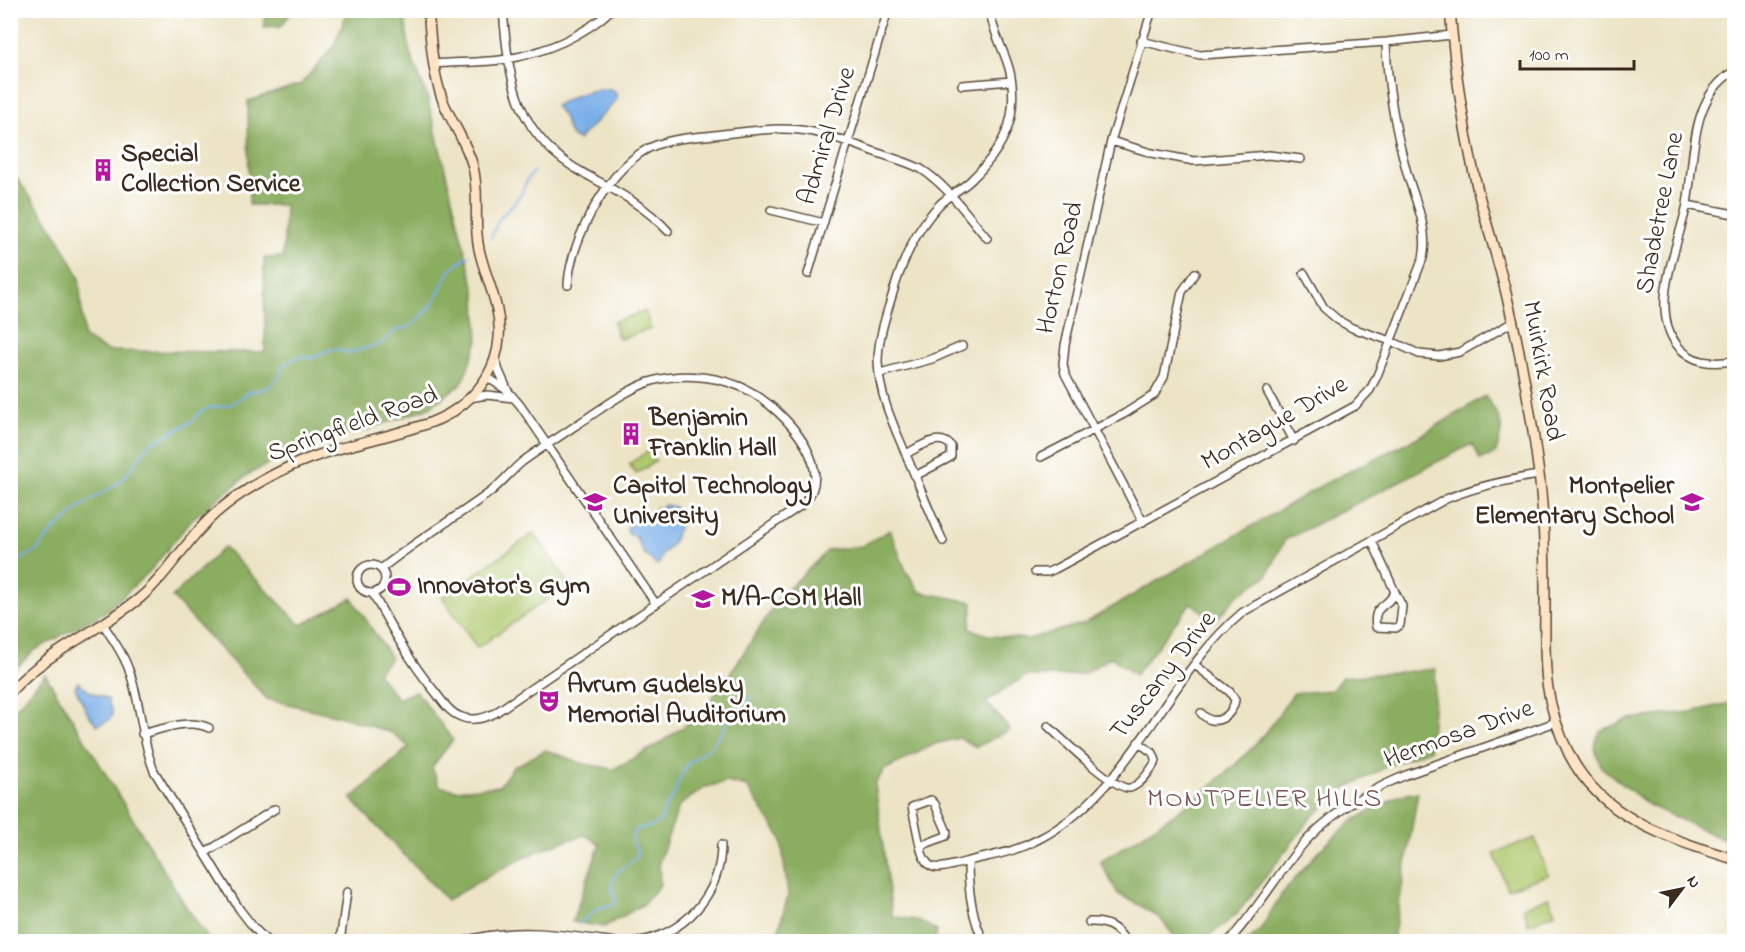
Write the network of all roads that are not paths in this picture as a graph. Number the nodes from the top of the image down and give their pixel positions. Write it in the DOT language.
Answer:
graph roads {
  1 [pos="428,10"];
  2 [pos="503,10"];
  3 [pos="611,10"];
  4 [pos="888,10"];
  5 [pos="990,10"];
  6 [pos="1152,10"];
  7 [pos="1450,10"];
  8 [pos="1452,35"];
  9 [pos="1141,41"];
  10 [pos="1386,42"];
  11 [pos="507,59"];
  12 [pos="434,64"];
  13 [pos="1734,71"];
  14 [pos="1011,81"];
  15 [pos="963,85"];
  16 [pos="1112,141"];
  17 [pos="847,142"];
  18 [pos="1301,159"];
  19 [pos="608,185"];
  20 [pos="950,196"];
  21 [pos="1687,205"];
  22 [pos="771,210"];
  23 [pos="1734,214"];
  24 [pos="824,223"];
  25 [pos="668,231"];
  26 [pos="987,238"];
  27 [pos="1195,273"];
  28 [pos="1304,273"];
  29 [pos="808,274"];
  30 [pos="568,285"];
  31 [pos="1513,322"];
  32 [pos="1391,341"];
  33 [pos="962,346"];
  34 [pos="495,357"];
  35 [pos="1734,361"];
  36 [pos="879,373"];
  37 [pos="487,377"];
  38 [pos="508,391"];
  39 [pos="1267,391"];
  40 [pos="469,398"];
  41 [pos="515,398"];
  42 [pos="1094,430"];
  43 [pos="1294,441"];
  44 [pos="547,445"];
  45 [pos="906,454"];
  46 [pos="1041,457"];
  47 [pos="1539,475"];
  48 [pos="915,476"];
  49 [pos="1143,522"];
  50 [pos="943,541"];
  51 [pos="1372,542"];
  52 [pos="381,569"];
  53 [pos="1035,572"];
  54 [pos="1395,592"];
  55 [pos="373,594"];
  56 [pos="656,604"];
  57 [pos="103,624"];
  58 [pos="1195,665"];
  59 [pos="10,692"];
  60 [pos="1201,713"];
  61 [pos="1556,722"];
  62 [pos="1048,726"];
  63 [pos="209,728"];
  64 [pos="142,734"];
  65 [pos="1138,742"];
  66 [pos="1110,781"];
  67 [pos="275,809"];
  68 [pos="721,845"];
  69 [pos="920,846"];
  70 [pos="205,853"];
  71 [pos="1734,858"];
  72 [pos="968,861"];
  73 [pos="346,892"];
  74 [pos="1089,922"];
  75 [pos="268,942"];
  76 [pos="340,942"];
  77 [pos="460,942"];
  78 [pos="615,942"];
  79 [pos="635,942"];
  80 [pos="984,942"];
  81 [pos="1126,942"];
  82 [pos="1228,942"];
  1 -- 12 [label="street, Springfield Road"];
  2 -- 11 [label="street"];
  3 -- 11 [label="street"];
  4 -- 17 [label="street, Admiral Drive"];
  5 -- 14 [label="street"];
  6 -- 9 [label="street, Horton Road"];
  7 -- 8 [label="street, Muirkirk Road"];
  8 -- 10 [label="street"];
  8 -- 31 [label="street, Muirkirk Road"];
  9 -- 10 [label="street"];
  9 -- 16 [label="street, Horton Road"];
  10 -- 32 [label="street, Montague Drive"];
  11 -- 12 [label="street"];
  11 -- 19 [label="street"];
  12 -- 34 [label="street, Springfield Road"];
  13 -- 21 [label="street, Shadetree Lane"];
  14 -- 15 [label="street"];
  14 -- 20 [label="street"];
  16 -- 18 [label="street"];
  16 -- 42 [label="street, Horton Road"];
  17 -- 19 [label="street"];
  17 -- 20 [label="street"];
  17 -- 24 [label="street, Admiral Drive"];
  19 -- 25 [label="street"];
  19 -- 30 [label="street"];
  20 -- 26 [label="street"];
  20 -- 36 [label="street"];
  21 -- 23 [label="street"];
  21 -- 35 [label="street, Shadetree Lane"];
  22 -- 24 [label="street"];
  24 -- 29 [label="street, Admiral Drive"];
  27 -- 42 [label="street"];
  28 -- 32 [label="street"];
  31 -- 32 [label="street"];
  31 -- 47 [label="street, Muirkirk Road"];
  32 -- 43 [label="street, Montague Drive"];
  33 -- 36 [label="street"];
  34 -- 37 [label="street, Springfield Road"];
  34 -- 38 [label="street"];
  36 -- 45 [label="street"];
  37 -- 38 [label="street"];
  37 -- 40 [label="street, Springfield Road"];
  38 -- 41 [label="street"];
  39 -- 43 [label="street"];
  40 -- 41 [label="street"];
  40 -- 57 [label="street, Springfield Road"];
  41 -- 44 [label="street"];
  42 -- 46 [label="street"];
  42 -- 49 [label="street, Horton Road"];
  43 -- 49 [label="street, Montague Drive"];
  44 -- 52 [label="street"];
  44 -- 56 [label="street"];
  44 -- 56 [label="street"];
  45 -- 48 [label="street"];
  45 -- 48 [label="street"];
  47 -- 51 [label="street, Tuscany Drive"];
  47 -- 61 [label="street, Muirkirk Road"];
  48 -- 50 [label="street"];
  49 -- 53 [label="street, Montague Drive"];
  51 -- 54 [label="street"];
  51 -- 58 [label="street, Tuscany Drive"];
  52 -- 55 [label="street"];
  52 -- 55 [label="street"];
  54 -- 54 [label="street"];
  55 -- 56 [label="street"];
  57 -- 59 [label="street, Springfield Road"];
  57 -- 64 [label="street"];
  58 -- 60 [label="street"];
  58 -- 65 [label="street, Tuscany Drive"];
  61 -- 71 [label="street, Muirkirk Road"];
  61 -- 82 [label="street, Hermosa Drive"];
  62 -- 66 [label="street"];
  63 -- 64 [label="street"];
  64 -- 70 [label="street"];
  65 -- 66 [label="street, Tuscany Drive"];
  65 -- 66 [label="street"];
  66 -- 72 [label="street, Tuscany Drive"];
  67 -- 70 [label="street"];
  68 -- 79 [label="street"];
  69 -- 69 [label="street"];
  69 -- 72 [label="street, Tuscany Drive"];
  70 -- 75 [label="street"];
  72 -- 80 [label="street"];
  73 -- 76 [label="street"];
  74 -- 81 [label="street"];
  77 -- 78 [label="street"];
}
